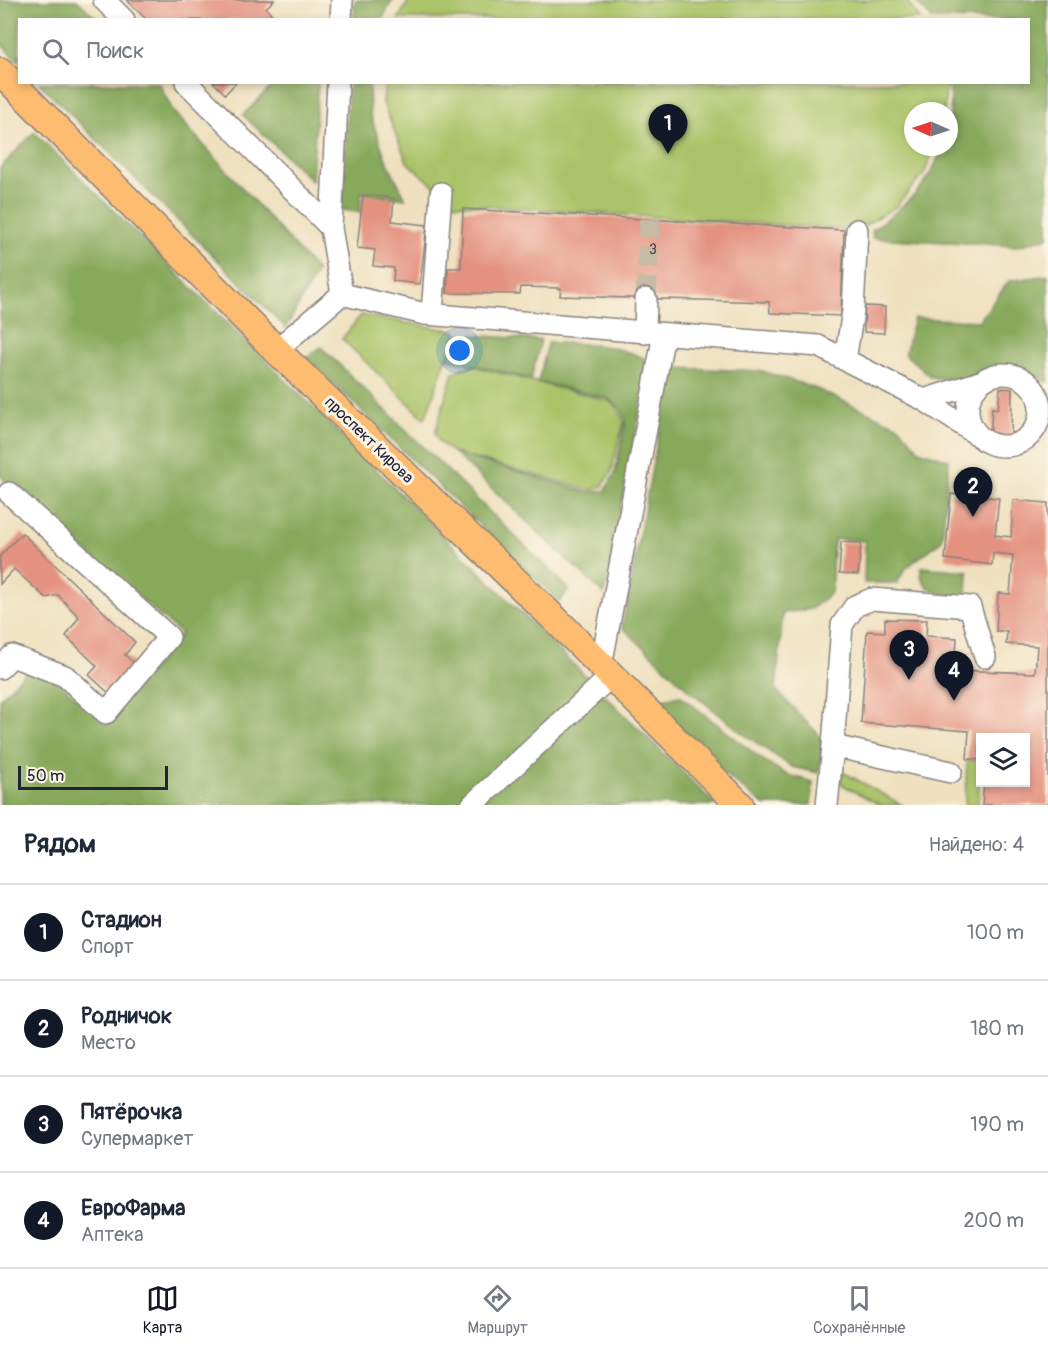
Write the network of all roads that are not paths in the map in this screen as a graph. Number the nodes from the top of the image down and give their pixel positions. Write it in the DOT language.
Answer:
graph roads {
  1 [pos="104,0"];
  2 [pos="342,0"];
  3 [pos="122,18"];
  4 [pos="341,18"];
  5 [pos="0,71"];
  6 [pos="188,84"];
  7 [pos="338,84"];
  8 [pos="441,193"];
  9 [pos="331,228"];
  10 [pos="857,230"];
  11 [pos="342,294"];
  12 [pos="646,299"];
  13 [pos="432,314"];
  14 [pos="654,334"];
  15 [pos="276,350"];
  16 [pos="844,360"];
  17 [pos="983,381"];
  18 [pos="924,400"];
  19 [pos="976,434"];
  20 [pos="9,493"];
  21 [pos="985,657"];
  22 [pos="0,668"];
  23 [pos="606,671"];
  24 [pos="833,746"];
  25 [pos="951,772"];
  26 [pos="472,805"];
  27 [pos="740,805"];
  28 [pos="827,805"];
  1 -- 3 [label="lane"];
  2 -- 4 [label="lane"];
  5 -- 15 [label="main road, проспект Кирова"];
  6 -- 9 [label="lane"];
  7 -- 9 [label="lane"];
  8 -- 13 [label="lane"];
  9 -- 11 [label="lane"];
  10 -- 16 [label="lane"];
  11 -- 13 [label="lane"];
  11 -- 15 [label="lane"];
  12 -- 14 [label="lane"];
  13 -- 14 [label="lane"];
  14 -- 16 [label="lane"];
  14 -- 23 [label="lane"];
  15 -- 23 [label="main road, проспект Кирова"];
  16 -- 18 [label="lane"];
  17 -- 18 [label="lane"];
  17 -- 19 [label="lane"];
  17 -- 19 [label="lane"];
  18 -- 19 [label="lane"];
  20 -- 22 [label="lane"];
  21 -- 24 [label="lane"];
  23 -- 26 [label="lane"];
  23 -- 27 [label="main road, проспект Кирова"];
  24 -- 25 [label="lane"];
  24 -- 28 [label="lane"];
}
